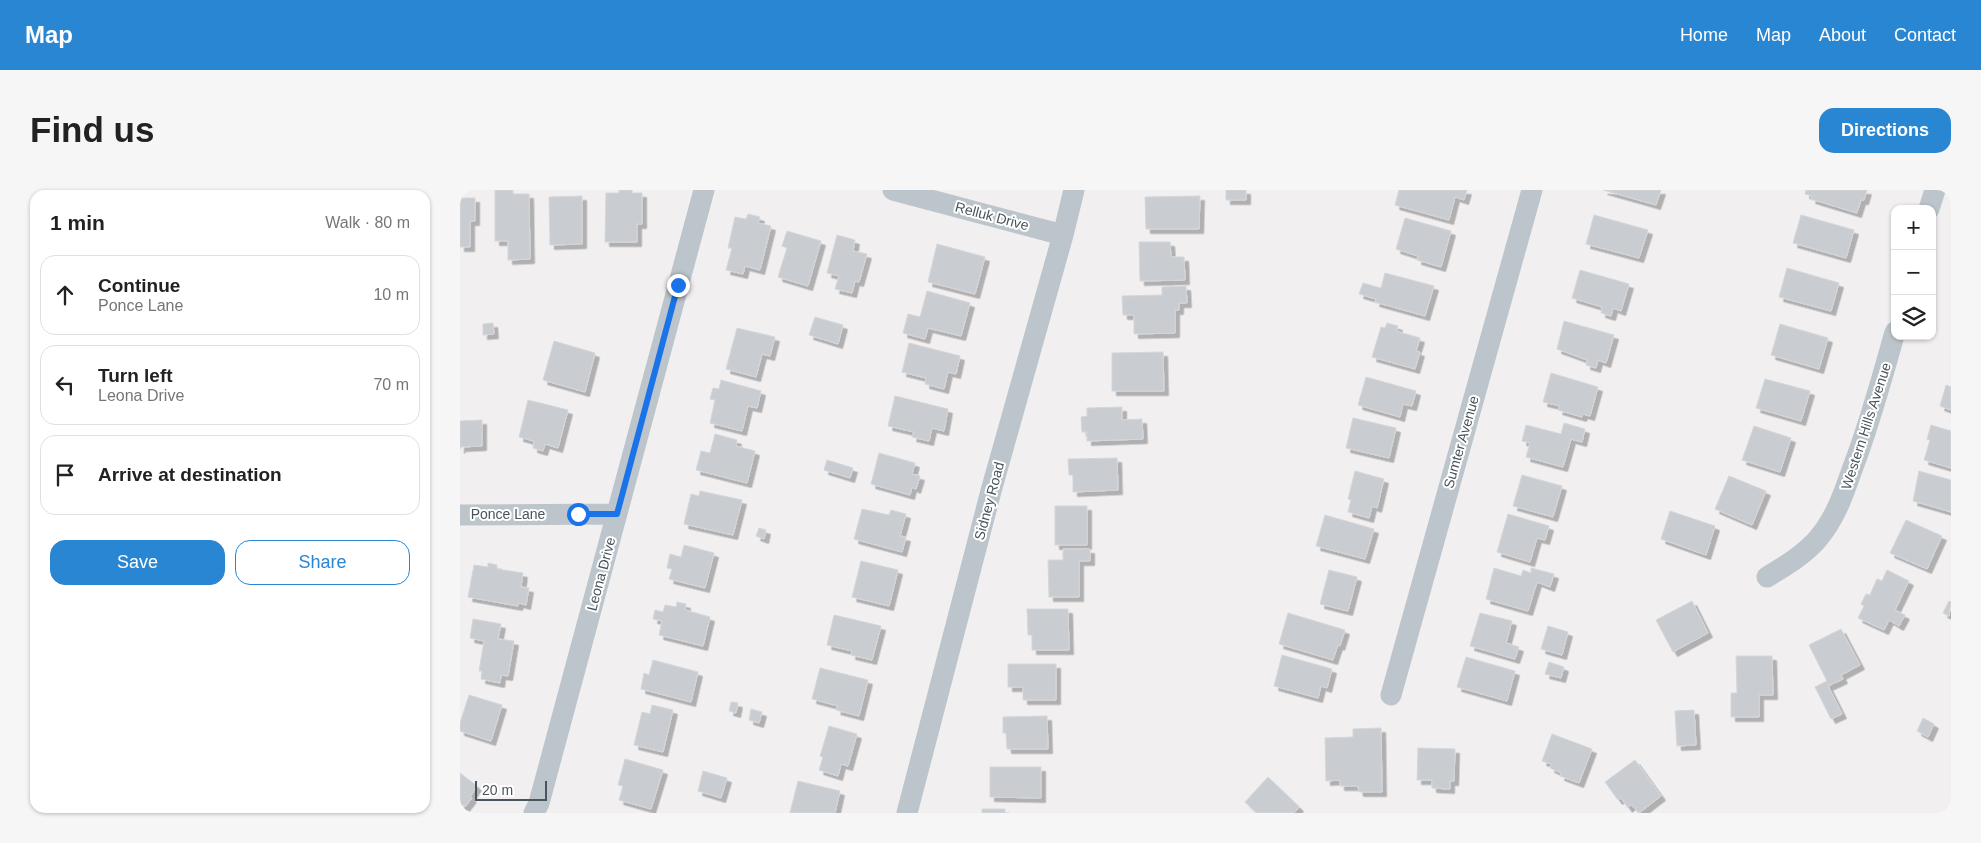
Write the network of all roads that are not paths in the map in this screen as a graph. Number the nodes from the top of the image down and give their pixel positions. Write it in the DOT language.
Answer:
graph roads {
  1 [pos="704,190"];
  2 [pos="892,190"];
  3 [pos="1074,190"];
  4 [pos="1532,190"];
  5 [pos="1935,190"];
  6 [pos="1930,205"];
  7 [pos="1063,235"];
  8 [pos="1893,340"];
  9 [pos="617,514"];
  10 [pos="460,515"];
  11 [pos="1767,577"];
  12 [pos="1391,695"];
  13 [pos="534,813"];
  14 [pos="907,813"];
  1 -- 9 [label="street, Leona Drive"];
  2 -- 7 [label="street, Relluk Drive"];
  3 -- 7 [label="street, Sidney Road"];
  4 -- 12 [label="street, Sumter Avenue"];
  5 -- 6 [label="street"];
  7 -- 14 [label="street, Sidney Road"];
  8 -- 11 [label="street, Western Hills Avenue"];
  9 -- 10 [label="street, Ponce Lane"];
  9 -- 13 [label="street, Leona Drive"];
}
